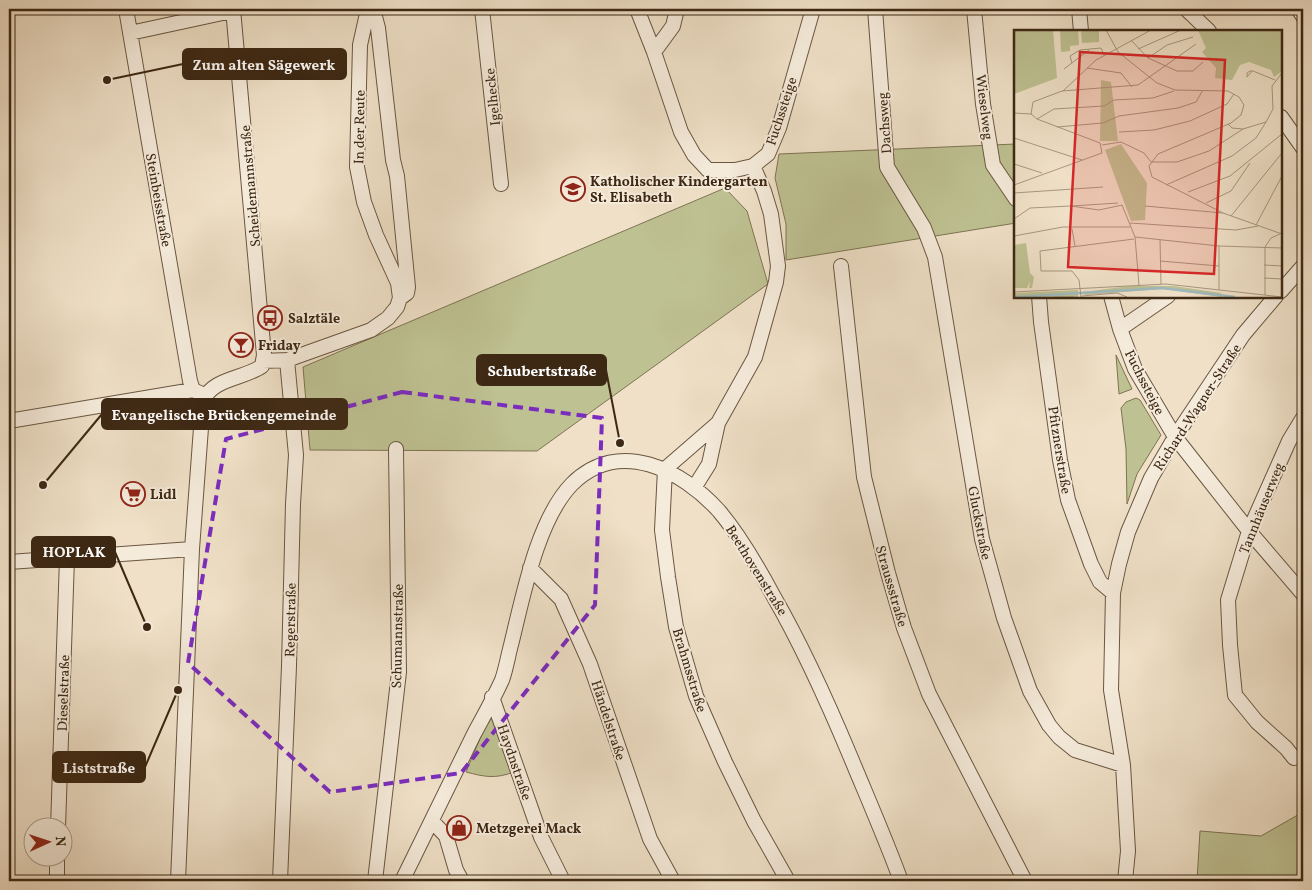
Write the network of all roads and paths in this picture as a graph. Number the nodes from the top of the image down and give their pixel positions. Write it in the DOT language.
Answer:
graph roads {
  1 [pos="126,9"];
  2 [pos="368,9"];
  3 [pos="373,9"];
  4 [pos="482,9"];
  5 [pos="637,9"];
  6 [pos="677,9"];
  7 [pos="813,9"];
  8 [pos="875,9"];
  9 [pos="974,9"];
  10 [pos="1079,9"];
  11 [pos="1186,9"];
  12 [pos="1298,9"];
  13 [pos="233,10"];
  14 [pos="1303,16"];
  15 [pos="1081,30"];
  16 [pos="1208,30"];
  17 [pos="130,32"];
  18 [pos="654,52"];
  19 [pos="1282,118"];
  20 [pos="1303,148"];
  21 [pos="753,166"];
  22 [pos="501,184"];
  23 [pos="1014,196"];
  24 [pos="924,228"];
  25 [pos="841,266"];
  26 [pos="1303,266"];
  27 [pos="1282,289"];
  28 [pos="400,298"];
  29 [pos="1039,298"];
  30 [pos="1112,298"];
  31 [pos="1165,298"];
  32 [pos="1274,298"];
  33 [pos="1120,329"];
  34 [pos="288,360"];
  35 [pos="264,361"];
  36 [pos="199,392"];
  37 [pos="1303,419"];
  38 [pos="9,421"];
  39 [pos="718,423"];
  40 [pos="1175,437"];
  41 [pos="396,449"];
  42 [pos="664,469"];
  43 [pos="694,488"];
  44 [pos="1249,531"];
  45 [pos="192,549"];
  46 [pos="67,558"];
  47 [pos="9,562"];
  48 [pos="530,568"];
  49 [pos="1113,592"];
  50 [pos="1303,594"];
  51 [pos="492,697"];
  52 [pos="1294,758"];
  53 [pos="1123,765"];
  54 [pos="58,818"];
  55 [pos="432,821"];
  56 [pos="57,868"];
  57 [pos="57,881"];
  58 [pos="178,881"];
  59 [pos="280,881"];
  60 [pos="375,881"];
  61 [pos="402,881"];
  62 [pos="462,881"];
  63 [pos="563,881"];
  64 [pos="673,881"];
  65 [pos="788,881"];
  66 [pos="901,881"];
  67 [pos="1025,881"];
  68 [pos="1125,881"];
  1 -- 17 [label="street, Steinbeisstraße"];
  2 -- 28 [label="street, In der Reute"];
  3 -- 28 [label="street, In der Reute"];
  4 -- 22 [label="street, Igelhecke"];
  5 -- 18 [label="street"];
  6 -- 18 [label="street"];
  7 -- 21 [label="street, Fuchssteige"];
  8 -- 24 [label="street, Dachsweg"];
  9 -- 23 [label="street, Wieselweg"];
  10 -- 15 [label="street"];
  11 -- 16 [label="street"];
  12 -- 14 [label="street"];
  13 -- 17 [label="street, Scheidemannstraße"];
  13 -- 35 [label="street, Scheidemannstraße"];
  17 -- 36 [label="street, Steinbeisstraße"];
  18 -- 21 [label="street"];
  19 -- 20 [label="street"];
  21 -- 39 [label="street"];
  24 -- 53 [label="street, Gluckstraße"];
  25 -- 67 [label="street, Straussstraße"];
  26 -- 27 [label="street"];
  28 -- 34 [label="street, In der Reute"];
  29 -- 49 [label="street, Pfitznerstraße"];
  30 -- 33 [label="street, Fuchssteige"];
  31 -- 33 [label="street"];
  32 -- 40 [label="street, Richard-Wagner-Straße"];
  33 -- 40 [label="street, Fuchssteige"];
  34 -- 35 [label="street"];
  34 -- 59 [label="street, Regerstraße"];
  35 -- 36 [label="street"];
  36 -- 38 [label="street"];
  36 -- 45 [label="street"];
  37 -- 44 [label="street, Tannhäuserweg"];
  39 -- 42 [label="street"];
  39 -- 43 [label="street"];
  40 -- 44 [label="street, Fuchssteige"];
  40 -- 49 [label="street, Richard-Wagner-Straße"];
  41 -- 60 [label="street, Schumannstraße"];
  42 -- 43 [label="street, Beethovenstraße"];
  42 -- 48 [label="street, Beethovenstraße"];
  42 -- 65 [label="street, Brahmsstraße"];
  43 -- 66 [label="street, Beethovenstraße"];
  44 -- 50 [label="street, Fuchssteige"];
  44 -- 52 [label="street, Tannhäuserweg"];
  45 -- 46 [label="street"];
  45 -- 58 [label="street"];
  46 -- 47 [label="street"];
  46 -- 54 [label="street, Dieselstraße"];
  48 -- 51 [label="street, Beethovenstraße"];
  48 -- 64 [label="street, Händelstraße"];
  49 -- 53 [label="street, Richard-Wagner-Straße"];
  51 -- 55 [label="street, Beethovenstraße"];
  51 -- 63 [label="street, Haydnstraße"];
  53 -- 68 [label="street, Richard-Wagner-Straße"];
  55 -- 61 [label="street, Beethovenstraße"];
  55 -- 62 [label="street"];
  56 -- 57 [label="street"];
}
